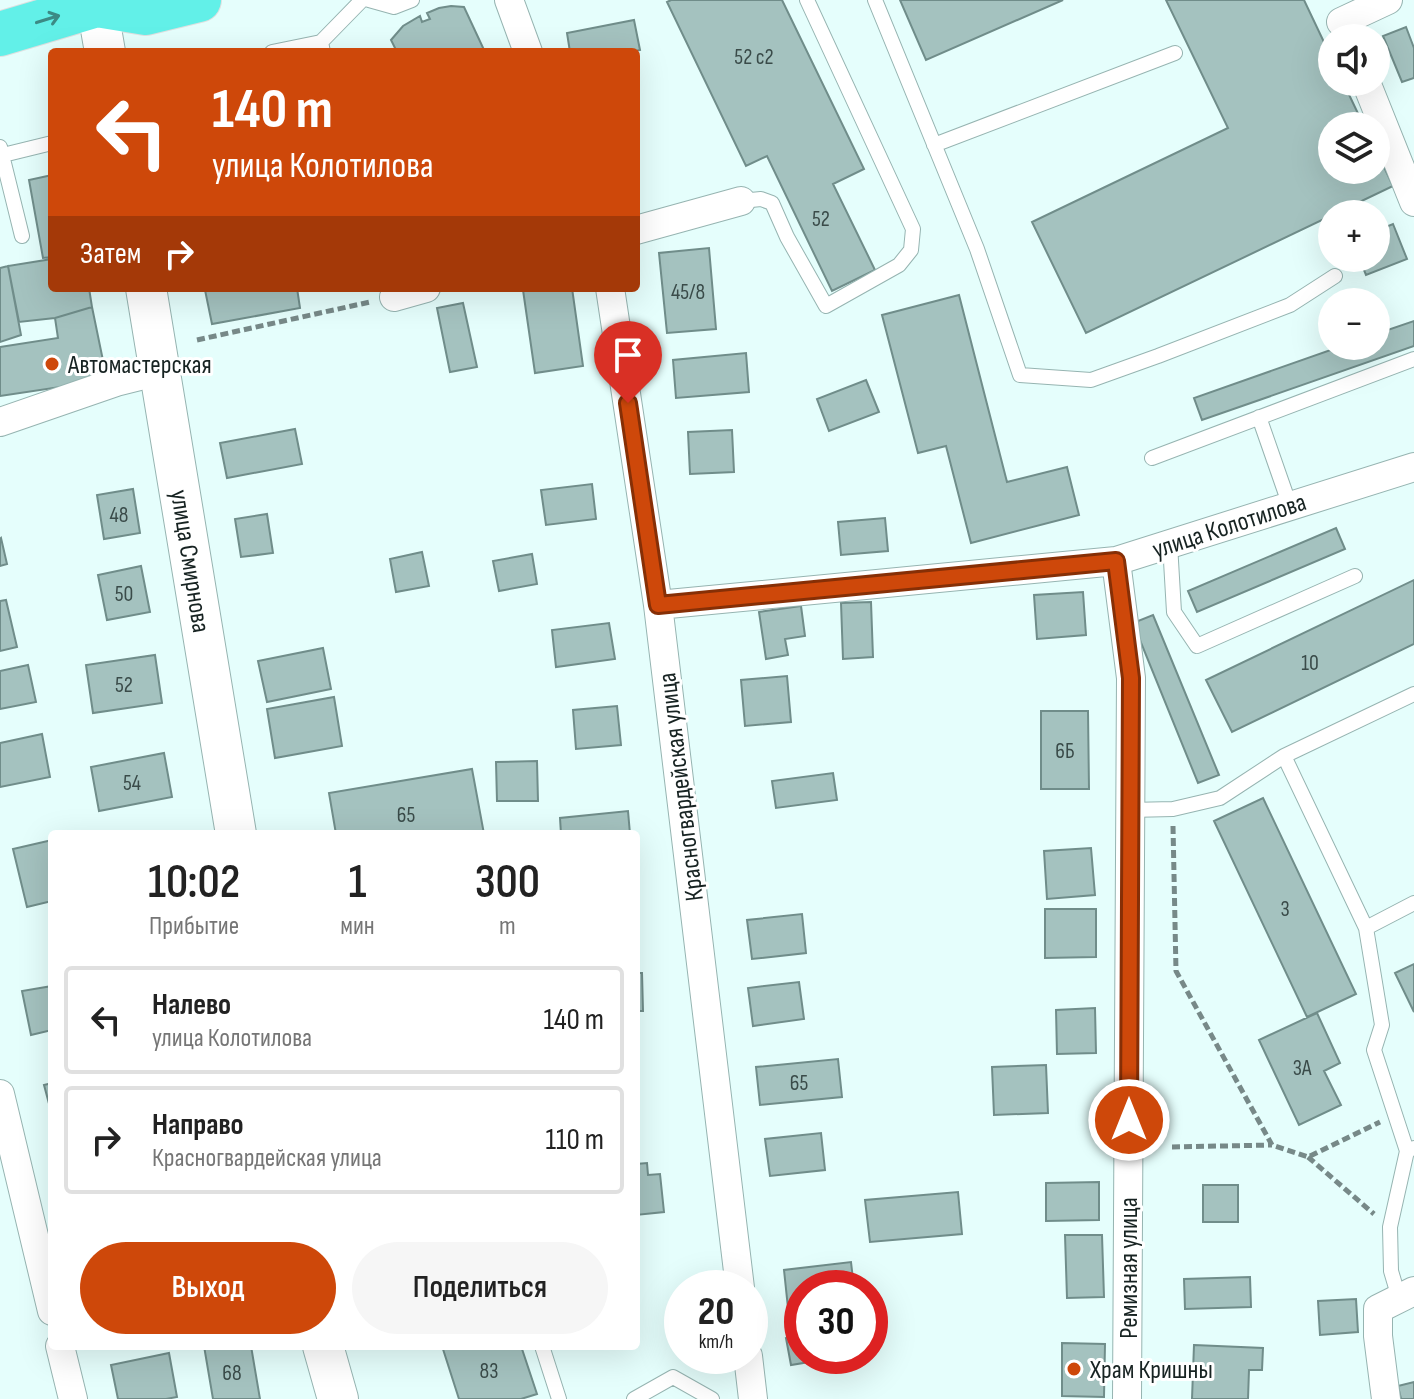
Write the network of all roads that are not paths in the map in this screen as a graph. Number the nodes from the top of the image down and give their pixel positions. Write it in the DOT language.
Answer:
graph roads {
  1 [pos="199,0"];
  2 [pos="362,0"];
  3 [pos="369,0"];
  4 [pos="412,0"];
  5 [pos="509,0"];
  6 [pos="807,0"];
  7 [pos="875,0"];
  8 [pos="1388,0"];
  9 [pos="100,2"];
  10 [pos="1340,20"];
  11 [pos="0,34"];
  12 [pos="322,47"];
  13 [pos="105,48"];
  14 [pos="527,48"];
  15 [pos="1175,53"];
  16 [pos="1372,96"];
  17 [pos="48,144"];
  18 [pos="934,145"];
  19 [pos="2,151"];
  20 [pos="6,197"];
  21 [pos="741,201"];
  22 [pos="1414,202"];
  23 [pos="640,229"];
  24 [pos="22,236"];
  25 [pos="1335,276"];
  26 [pos="147,292"];
  27 [pos="412,292"];
  28 [pos="611,292"];
  29 [pos="394,297"];
  30 [pos="1414,359"];
  31 [pos="160,371"];
  32 [pos="1259,417"];
  33 [pos="0,422"];
  34 [pos="1152,458"];
  35 [pos="1414,467"];
  36 [pos="1290,506"];
  37 [pos="1170,544"];
  38 [pos="1116,561"];
  39 [pos="1355,576"];
  40 [pos="658,605"];
  41 [pos="1414,694"];
  42 [pos="1284,756"];
  43 [pos="1130,810"];
  44 [pos="235,830"];
  45 [pos="1414,903"];
  46 [pos="1366,928"];
  47 [pos="0,1094"];
  48 [pos="1411,1150"];
  49 [pos="738,1270"];
  50 [pos="48,1294"];
  51 [pos="1406,1294"];
  52 [pos="61,1350"];
  53 [pos="324,1350"];
  54 [pos="543,1350"];
  55 [pos="750,1374"];
  56 [pos="73,1399"];
  57 [pos="338,1399"];
  58 [pos="559,1399"];
  59 [pos="634,1399"];
  60 [pos="712,1399"];
  61 [pos="753,1399"];
  62 [pos="1127,1399"];
  63 [pos="1386,1399"];
  1 -- 9 [label="highway"];
  2 -- 12 [label="lane"];
  3 -- 4 [label="lane"];
  5 -- 14 [label="street"];
  6 -- 21 [label="lane"];
  7 -- 18 [label="lane"];
  8 -- 10 [label="street"];
  11 -- 9 [label="highway, one-way"];
  9 -- 13 [label="main road"];
  15 -- 18 [label="lane"];
  16 -- 22 [label="street"];
  17 -- 19 [label="lane"];
  18 -- 25 [label="lane"];
  19 -- 20 [label="lane"];
  20 -- 24 [label="lane"];
  21 -- 23 [label="street"];
  26 -- 31 [label="main road, улица Смирнова"];
  27 -- 29 [label="street"];
  28 -- 40 [label="street, Красногвардейская улица"];
  30 -- 32 [label="lane"];
  31 -- 33 [label="street"];
  31 -- 44 [label="main road, улица Смирнова"];
  32 -- 34 [label="lane"];
  32 -- 36 [label="lane"];
  35 -- 36 [label="street, улица Колотилова"];
  36 -- 37 [label="street, улица Колотилова"];
  37 -- 38 [label="street, улица Колотилова"];
  37 -- 39 [label="lane"];
  38 -- 40 [label="street, улица Колотилова"];
  38 -- 43 [label="street, Ремизная улица"];
  40 -- 49 [label="street, Красногвардейская улица"];
  41 -- 42 [label="lane"];
  42 -- 43 [label="lane"];
  42 -- 46 [label="lane"];
  43 -- 62 [label="street, Ремизная улица"];
  45 -- 46 [label="lane"];
  46 -- 48 [label="lane"];
  47 -- 50 [label="street"];
  48 -- 51 [label="lane"];
  51 -- 63 [label="street"];
  52 -- 56 [label="street"];
  53 -- 57 [label="main road"];
  54 -- 58 [label="lane"];
  55 -- 61 [label="street"];
  59 -- 60 [label="lane"];
}
